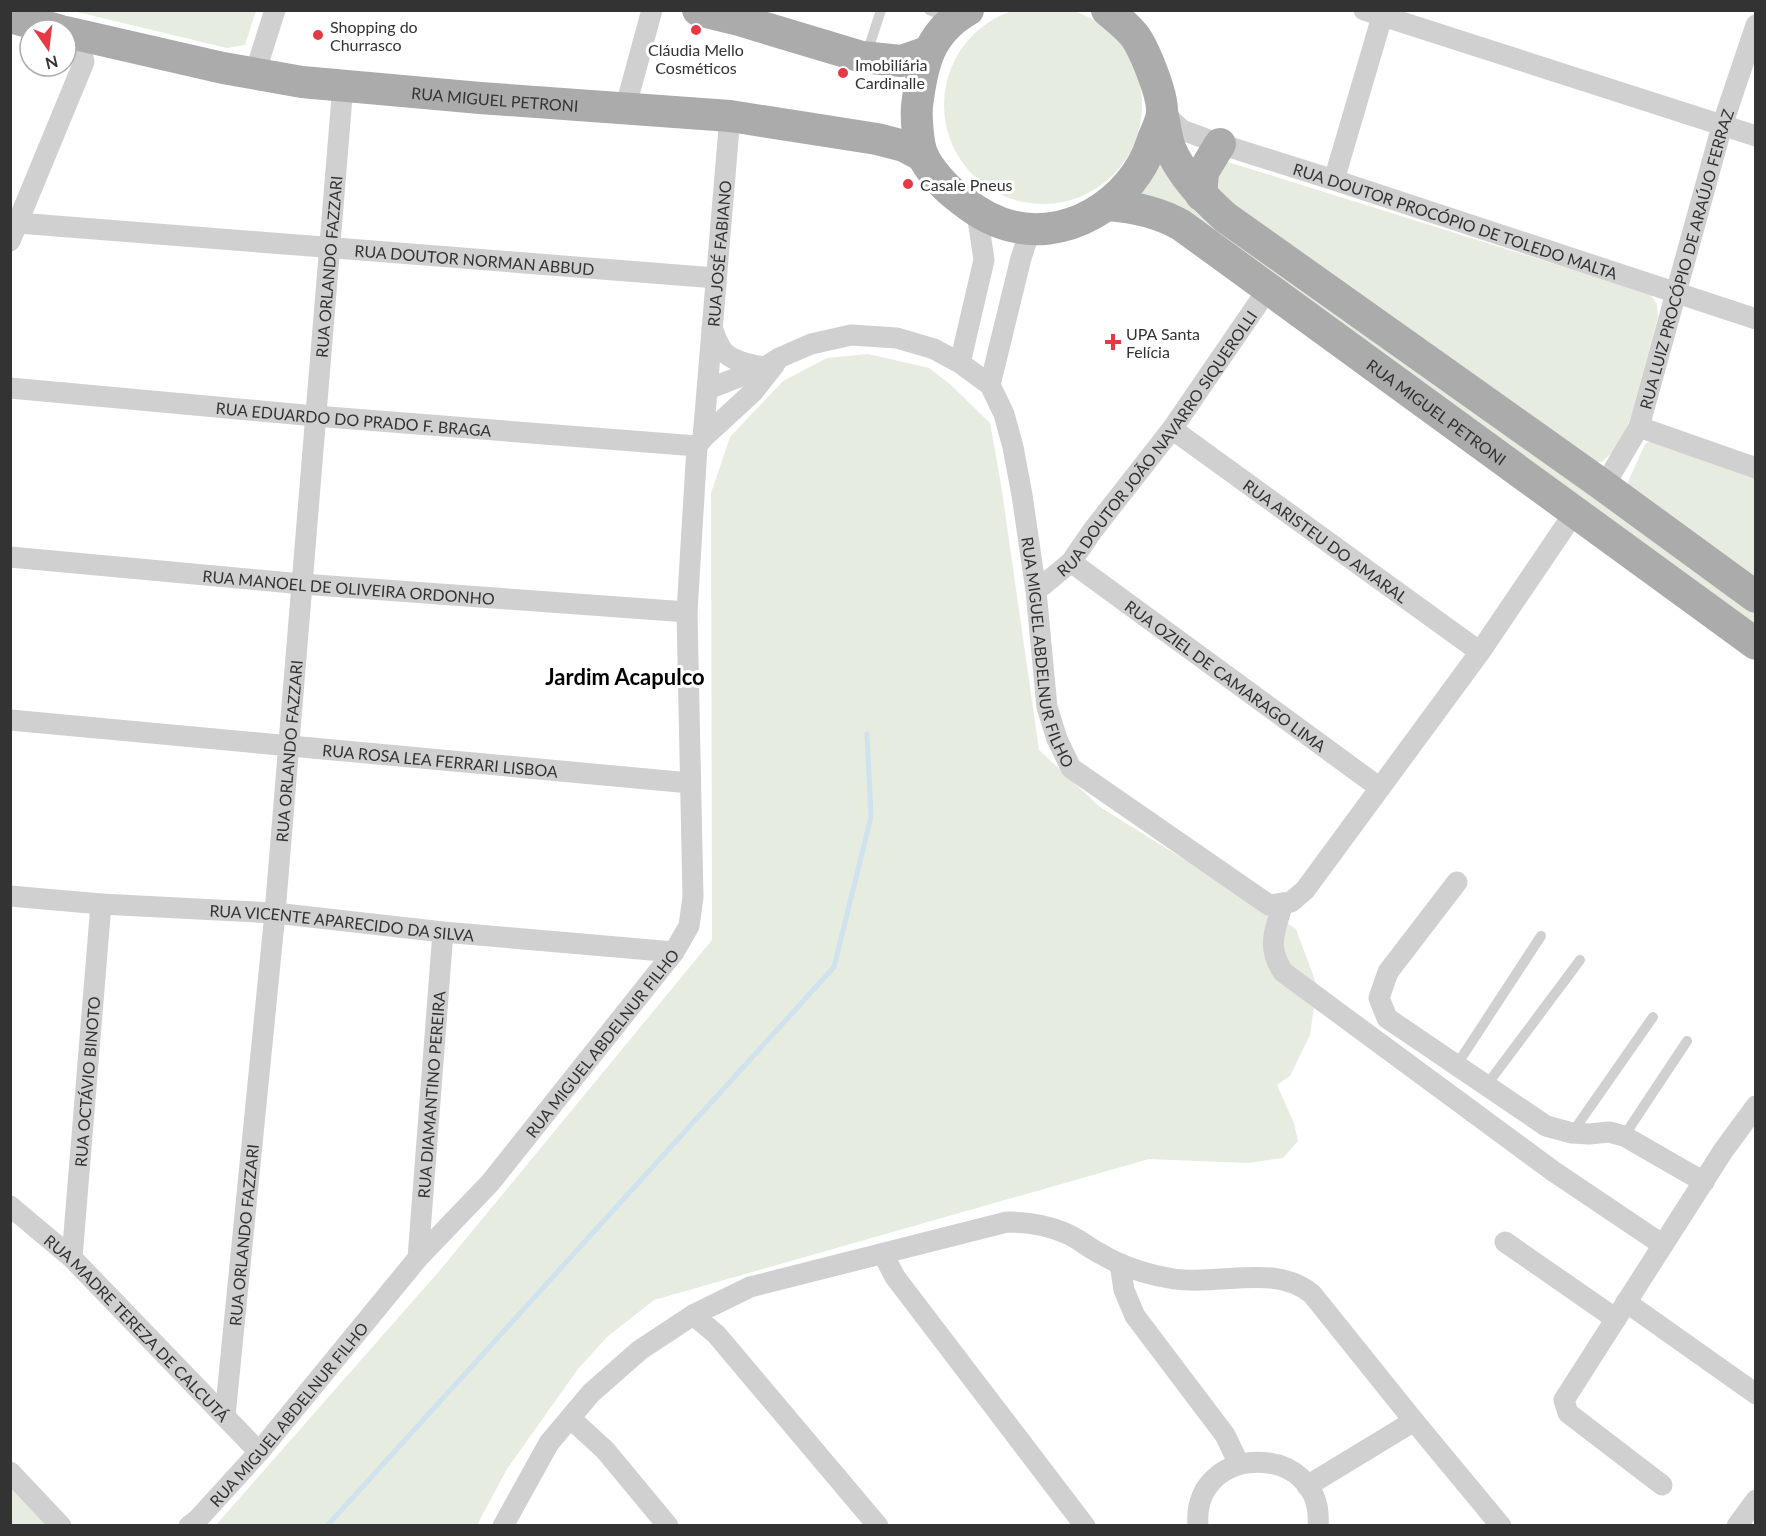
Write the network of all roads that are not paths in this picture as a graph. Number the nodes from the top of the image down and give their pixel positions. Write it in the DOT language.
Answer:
graph roads {
  1 [pos="275,10"];
  2 [pos="652,10"];
  3 [pos="698,10"];
  4 [pos="881,10"];
  5 [pos="1107,10"];
  6 [pos="948,13"];
  7 [pos="1376,13"];
  8 [pos="1755,25"];
  9 [pos="78,41"];
  10 [pos="927,52"];
  11 [pos="866,57"];
  12 [pos="255,73"];
  13 [pos="60,78"];
  14 [pos="343,85"];
  15 [pos="625,109"];
  16 [pos="1162,112"];
  17 [pos="730,116"];
  18 [pos="1722,126"];
  19 [pos="1755,136"];
  20 [pos="1220,144"];
  21 [pos="923,156"];
  22 [pos="1335,180"];
  23 [pos="1201,195"];
  24 [pos="1108,205"];
  25 [pos="977,213"];
  26 [pos="1031,228"];
  27 [pos="14,232"];
  28 [pos="328,247"];
  29 [pos="716,278"];
  30 [pos="1268,289"];
  31 [pos="1675,291"];
  32 [pos="1755,319"];
  33 [pos="712,328"];
  34 [pos="772,362"];
  35 [pos="960,363"];
  36 [pos="990,385"];
  37 [pos="10,388"];
  38 [pos="708,389"];
  39 [pos="315,416"];
  40 [pos="1639,427"];
  41 [pos="1172,429"];
  42 [pos="700,442"];
  43 [pos="1755,468"];
  44 [pos="1604,486"];
  45 [pos="1574,513"];
  46 [pos="10,557"];
  47 [pos="1071,562"];
  48 [pos="302,584"];
  49 [pos="1036,591"];
  50 [pos="1755,597"];
  51 [pos="687,612"];
  52 [pos="1755,644"];
  53 [pos="1480,652"];
  54 [pos="10,720"];
  55 [pos="288,747"];
  56 [pos="690,783"];
  57 [pos="1380,788"];
  58 [pos="1457,882"];
  59 [pos="10,896"];
  60 [pos="1283,903"];
  61 [pos="101,904"];
  62 [pos="275,913"];
  63 [pos="443,932"];
  64 [pos="1541,936"];
  65 [pos="674,952"];
  66 [pos="1580,960"];
  67 [pos="1653,1017"];
  68 [pos="1687,1041"];
  69 [pos="1456,1066"];
  70 [pos="1486,1086"];
  71 [pos="1755,1106"];
  72 [pos="1572,1133"];
  73 [pos="1624,1136"];
  74 [pos="1704,1182"];
  75 [pos="10,1206"];
  76 [pos="1505,1242"];
  77 [pos="1663,1245"];
  78 [pos="883,1254"];
  79 [pos="72,1258"];
  80 [pos="418,1258"];
  81 [pos="1120,1264"];
  82 [pos="1621,1311"];
  83 [pos="693,1315"];
  84 [pos="1755,1394"];
  85 [pos="225,1416"];
  86 [pos="570,1418"];
  87 [pos="1414,1421"];
  88 [pos="260,1452"];
  89 [pos="1239,1464"];
  90 [pos="10,1472"];
  91 [pos="1662,1485"];
  92 [pos="1307,1486"];
  93 [pos="1755,1500"];
  94 [pos="61,1526"];
  95 [pos="189,1526"];
  96 [pos="503,1526"];
  97 [pos="668,1526"];
  98 [pos="878,1526"];
  99 [pos="1085,1526"];
  100 [pos="1198,1526"];
  101 [pos="1318,1526"];
  102 [pos="1501,1526"];
  103 [pos="1737,1526"];
  1 -- 12 [label="street"];
  2 -- 15 [label="street"];
  3 -- 11 [label="main road"];
  4 -- 11 [label="lane"];
  5 -- 16 [label="main road"];
  6 -- 10 [label="main road"];
  7 -- 18 [label="street"];
  7 -- 22 [label="street"];
  8 -- 18 [label="street, RUA LUIZ PROCÓPIO DE ARAÚJO FERRAZ"];
  9 -- 12 [label="main road, RUA MIGUEL PETRONI"];
  10 -- 11 [label="main road"];
  10 -- 21 [label="main road"];
  12 -- 14 [label="main road, RUA MIGUEL PETRONI"];
  13 -- 27 [label="street"];
  14 -- 15 [label="main road, RUA MIGUEL PETRONI"];
  14 -- 28 [label="street, RUA ORLANDO FAZZARI"];
  15 -- 17 [label="main road, RUA MIGUEL PETRONI"];
  16 -- 20 [label="street, RUA DOUTOR PROCÓPIO DE TOLEDO MALTA"];
  16 -- 23 [label="main road"];
  16 -- 24 [label="main road"];
  17 -- 21 [label="main road, RUA MIGUEL PETRONI"];
  17 -- 29 [label="street, RUA JOSÉ FABIANO"];
  18 -- 19 [label="street"];
  18 -- 31 [label="street, RUA LUIZ PROCÓPIO DE ARAÚJO FERRAZ"];
  20 -- 22 [label="street, RUA DOUTOR PROCÓPIO DE TOLEDO MALTA"];
  20 -- 23 [label="main road"];
  21 -- 25 [label="main road"];
  22 -- 31 [label="street, RUA DOUTOR PROCÓPIO DE TOLEDO MALTA"];
  23 -- 44 [label="main road"];
  24 -- 26 [label="main road"];
  24 -- 30 [label="main road, RUA MIGUEL PETRONI"];
  25 -- 26 [label="main road"];
  25 -- 35 [label="street"];
  26 -- 36 [label="street"];
  27 -- 28 [label="street, RUA DOUTOR NORMAN ABBUD"];
  28 -- 29 [label="street, RUA DOUTOR NORMAN ABBUD"];
  28 -- 39 [label="street, RUA ORLANDO FAZZARI"];
  29 -- 33 [label="street, RUA JOSÉ FABIANO"];
  30 -- 41 [label="street, RUA DOUTOR JOÃO NAVARRO SIQUEROLLI"];
  30 -- 45 [label="main road, RUA MIGUEL PETRONI"];
  31 -- 32 [label="street, RUA DOUTOR PROCÓPIO DE TOLEDO MALTA"];
  31 -- 40 [label="street, RUA LUIZ PROCÓPIO DE ARAÚJO FERRAZ"];
  33 -- 34 [label="street"];
  33 -- 38 [label="street, RUA JOSÉ FABIANO"];
  34 -- 35 [label="street, RUA MIGUEL ABDELNUR FILHO"];
  34 -- 38 [label="street, RUA MIGUEL ABDELNUR FILHO"];
  34 -- 42 [label="street, RUA MIGUEL ABDELNUR FILHO"];
  35 -- 36 [label="street, RUA MIGUEL ABDELNUR FILHO"];
  36 -- 49 [label="street, RUA MIGUEL ABDELNUR FILHO"];
  37 -- 39 [label="street, RUA EDUARDO DO PRADO F. BRAGA"];
  38 -- 42 [label="street, RUA MIGUEL ABDELNUR FILHO"];
  39 -- 42 [label="street, RUA EDUARDO DO PRADO F. BRAGA"];
  39 -- 48 [label="street, RUA ORLANDO FAZZARI"];
  40 -- 43 [label="street"];
  40 -- 44 [label="street, RUA LUIZ PROCÓPIO DE ARAÚJO FERRAZ"];
  41 -- 47 [label="street, RUA DOUTOR JOÃO NAVARRO SIQUEROLLI"];
  41 -- 53 [label="street, RUA ARISTEU DO AMARAL"];
  42 -- 51 [label="street, RUA MIGUEL ABDELNUR FILHO"];
  44 -- 50 [label="main road"];
  45 -- 52 [label="main road, RUA MIGUEL PETRONI"];
  45 -- 53 [label="street"];
  46 -- 48 [label="street, RUA MANOEL DE OLIVEIRA ORDONHO"];
  47 -- 49 [label="street, RUA DOUTOR JOÃO NAVARRO SIQUEROLLI"];
  47 -- 57 [label="street, RUA OZIEL DE CAMARAGO LIMA"];
  48 -- 51 [label="street, RUA MANOEL DE OLIVEIRA ORDONHO"];
  48 -- 55 [label="street, RUA ORLANDO FAZZARI"];
  49 -- 60 [label="street, RUA MIGUEL ABDELNUR FILHO"];
  51 -- 56 [label="street, RUA MIGUEL ABDELNUR FILHO"];
  53 -- 57 [label="street"];
  54 -- 55 [label="street, RUA ROSA LEA FERRARI LISBOA"];
  55 -- 56 [label="street, RUA ROSA LEA FERRARI LISBOA"];
  55 -- 62 [label="street, RUA ORLANDO FAZZARI"];
  56 -- 65 [label="street, RUA MIGUEL ABDELNUR FILHO"];
  57 -- 60 [label="street"];
  58 -- 69 [label="street"];
  59 -- 61 [label="street, RUA VICENTE APARECIDO DA SILVA"];
  60 -- 77 [label="street"];
  61 -- 62 [label="street, RUA VICENTE APARECIDO DA SILVA"];
  61 -- 79 [label="street, RUA OCTÁVIO BINOTO"];
  62 -- 63 [label="street, RUA VICENTE APARECIDO DA SILVA"];
  62 -- 85 [label="street, RUA ORLANDO FAZZARI"];
  63 -- 65 [label="street, RUA VICENTE APARECIDO DA SILVA"];
  63 -- 80 [label="street, RUA DIAMANTINO PEREIRA"];
  64 -- 69 [label="lane"];
  65 -- 80 [label="street, RUA MIGUEL ABDELNUR FILHO"];
  66 -- 70 [label="lane"];
  67 -- 72 [label="lane"];
  68 -- 73 [label="lane"];
  69 -- 70 [label="street"];
  70 -- 72 [label="street"];
  71 -- 74 [label="street"];
  72 -- 73 [label="street"];
  73 -- 74 [label="street"];
  74 -- 77 [label="street"];
  75 -- 79 [label="street, RUA MADRE TEREZA DE CALCUTÁ"];
  76 -- 82 [label="street"];
  77 -- 82 [label="street"];
  78 -- 81 [label="street"];
  78 -- 83 [label="street"];
  78 -- 99 [label="street"];
  79 -- 85 [label="street, RUA MADRE TEREZA DE CALCUTÁ"];
  80 -- 88 [label="street, RUA MIGUEL ABDELNUR FILHO"];
  81 -- 87 [label="street"];
  81 -- 89 [label="street"];
  82 -- 84 [label="street"];
  82 -- 91 [label="street"];
  83 -- 86 [label="street"];
  83 -- 98 [label="street"];
  85 -- 88 [label="street, RUA MADRE TEREZA DE CALCUTÁ"];
  86 -- 96 [label="street"];
  86 -- 97 [label="street"];
  87 -- 92 [label="street"];
  87 -- 102 [label="street"];
  88 -- 95 [label="street, RUA MIGUEL ABDELNUR FILHO"];
  89 -- 92 [label="street"];
  89 -- 100 [label="street"];
  90 -- 94 [label="street"];
  92 -- 101 [label="street"];
  93 -- 103 [label="street"];
}
